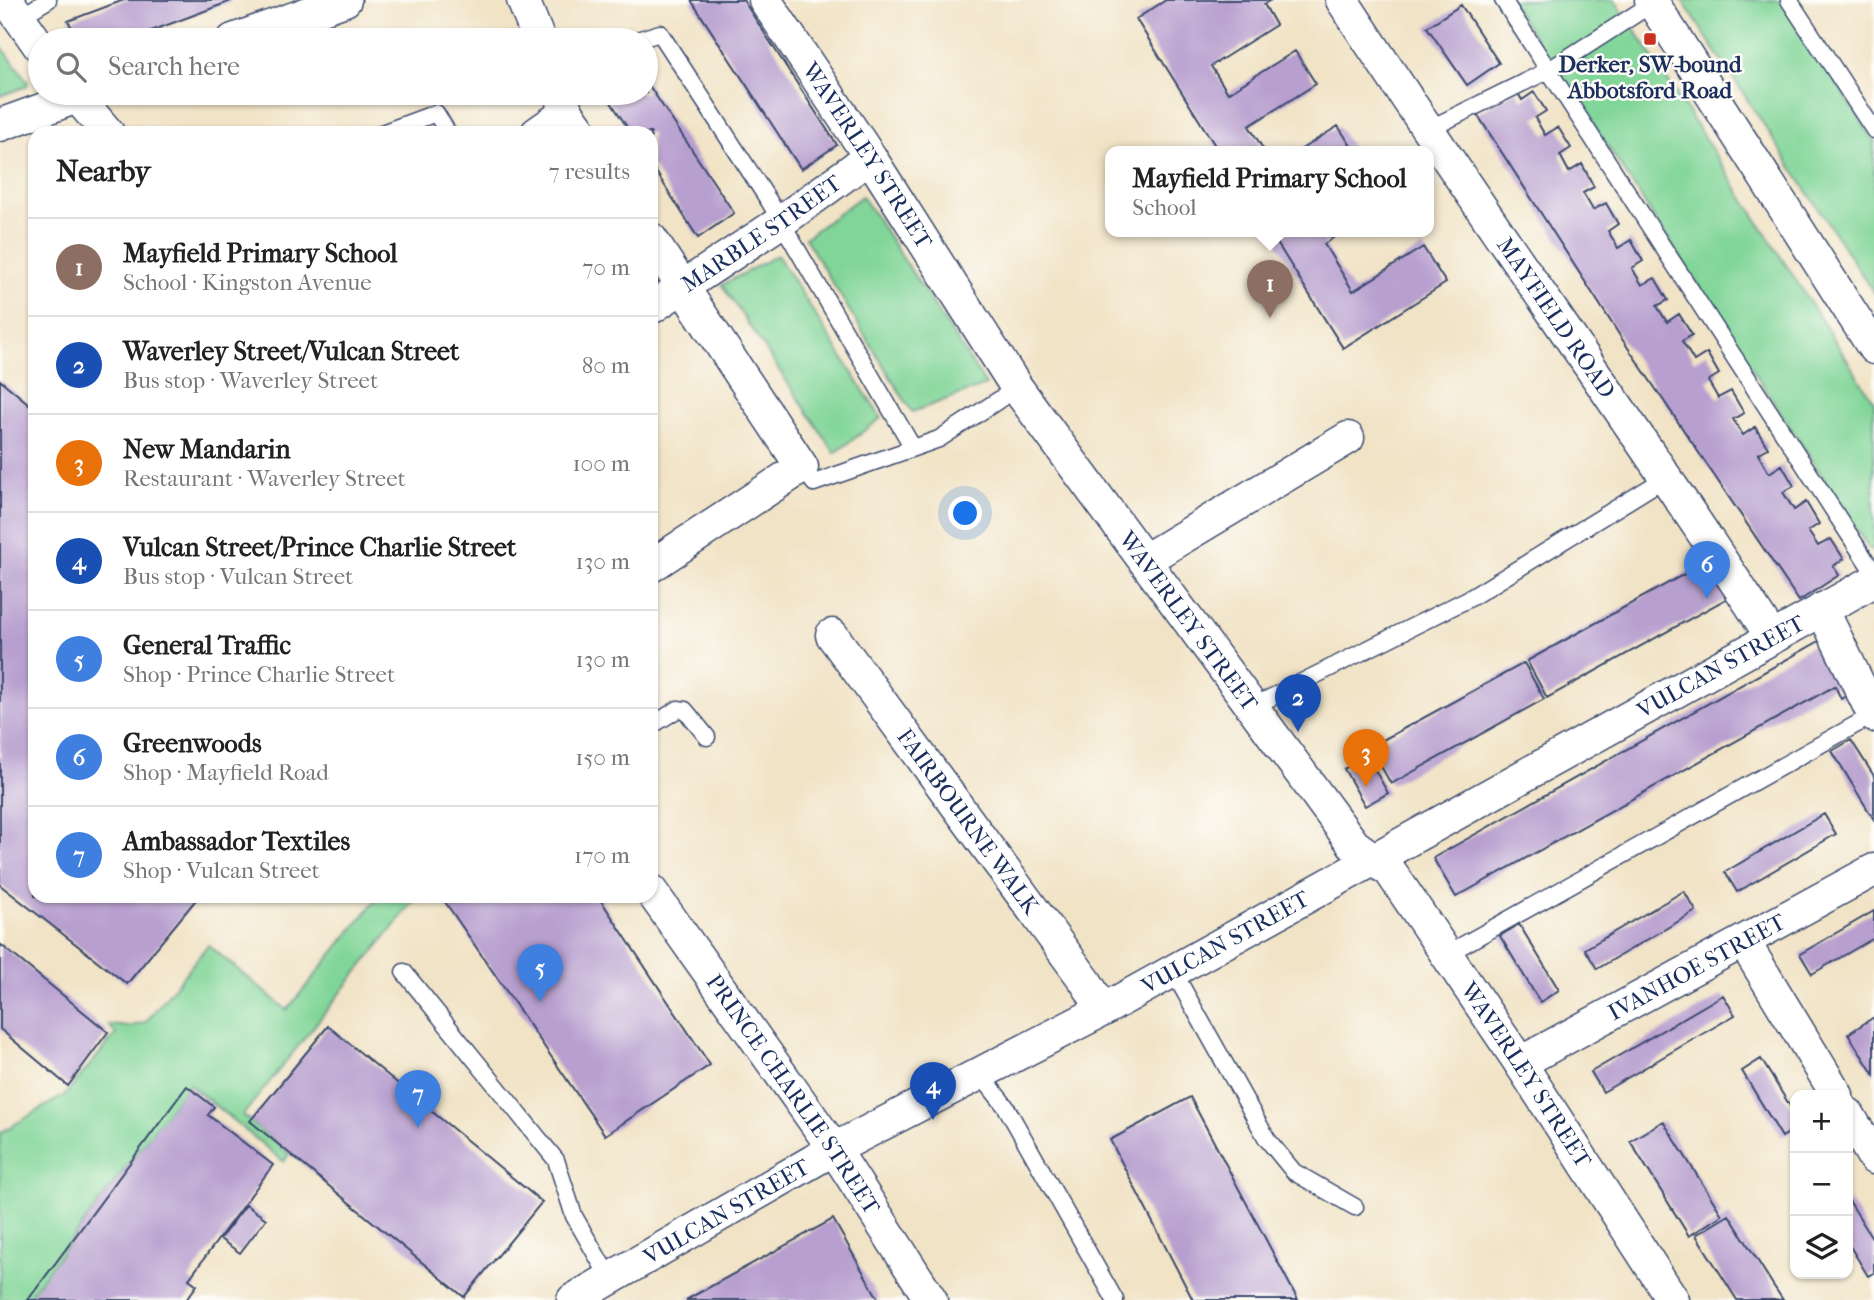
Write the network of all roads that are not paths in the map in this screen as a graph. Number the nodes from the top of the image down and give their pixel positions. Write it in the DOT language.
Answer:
graph roads {
  1 [pos="48,0"];
  2 [pos="345,0"];
  3 [pos="523,0"];
  4 [pos="765,0"];
  5 [pos="1342,0"];
  6 [pos="1503,0"];
  7 [pos="1789,0"];
  8 [pos="1654,1"];
  9 [pos="13,9"];
  10 [pos="267,28"];
  11 [pos="534,28"];
  12 [pos="28,30"];
  13 [pos="658,34"];
  14 [pos="1549,70"];
  15 [pos="52,105"];
  16 [pos="88,105"];
  17 [pos="570,113"];
  18 [pos="0,125"];
  19 [pos="103,126"];
  20 [pos="401,126"];
  21 [pos="444,126"];
  22 [pos="549,126"];
  23 [pos="1427,130"];
  24 [pos="1874,130"];
  25 [pos="870,157"];
  26 [pos="779,223"];
  27 [pos="658,250"];
  28 [pos="682,287"];
  29 [pos="658,303"];
  30 [pos="1874,348"];
  31 [pos="1017,388"];
  32 [pos="1348,438"];
  33 [pos="912,446"];
  34 [pos="802,467"];
  35 [pos="1667,477"];
  36 [pos="1145,559"];
  37 [pos="658,561"];
  38 [pos="1874,573"];
  39 [pos="1874,581"];
  40 [pos="1822,609"];
  41 [pos="832,635"];
  42 [pos="1771,636"];
  43 [pos="1252,707"];
  44 [pos="1874,715"];
  45 [pos="658,722"];
  46 [pos="707,737"];
  47 [pos="1374,859"];
  48 [pos="1874,870"];
  49 [pos="658,901"];
  50 [pos="1744,942"];
  51 [pos="1447,954"];
  52 [pos="1172,971"];
  53 [pos="404,972"];
  54 [pos="1102,1010"];
  55 [pos="1520,1063"];
  56 [pos="980,1074"];
  57 [pos="1833,1090"];
  58 [pos="1853,1122"];
  59 [pos="834,1149"];
  60 [pos="1874,1158"];
  61 [pos="1355,1207"];
  62 [pos="610,1279"];
  63 [pos="573,1300"];
  64 [pos="931,1300"];
  65 [pos="1115,1300"];
  66 [pos="1673,1300"];
  1 -- 9 [label="lane"];
  2 -- 10 [label="street"];
  3 -- 11 [label="street"];
  4 -- 25 [label="street, WAVERLEY STREET"];
  5 -- 23 [label="street, MAYFIELD ROAD"];
  6 -- 14 [label="lane"];
  7 -- 24 [label="lane"];
  8 -- 14 [label="lane"];
  8 -- 30 [label="street"];
  9 -- 12 [label="street"];
  13 -- 26 [label="lane"];
  14 -- 23 [label="lane"];
  14 -- 38 [label="lane"];
  15 -- 18 [label="street"];
  16 -- 19 [label="street"];
  17 -- 22 [label="street"];
  20 -- 21 [label="lane"];
  23 -- 35 [label="street, MAYFIELD ROAD"];
  25 -- 26 [label="street, MARBLE STREET"];
  25 -- 31 [label="street, WAVERLEY STREET"];
  26 -- 28 [label="street, MARBLE STREET"];
  26 -- 33 [label="lane"];
  27 -- 28 [label="street"];
  28 -- 29 [label="street, MARBLE STREET"];
  28 -- 34 [label="street"];
  31 -- 33 [label="lane"];
  31 -- 36 [label="street, WAVERLEY STREET"];
  32 -- 36 [label="street"];
  33 -- 34 [label="lane"];
  34 -- 37 [label="street"];
  35 -- 42 [label="street, MAYFIELD ROAD"];
  35 -- 43 [label="lane"];
  36 -- 43 [label="street, WAVERLEY STREET"];
  39 -- 40 [label="street, VULCAN STREET"];
  40 -- 42 [label="street, VULCAN STREET"];
  40 -- 44 [label="street"];
  41 -- 54 [label="street, FAIRBOURNE WALK"];
  42 -- 47 [label="street, VULCAN STREET"];
  43 -- 47 [label="street, WAVERLEY STREET"];
  44 -- 51 [label="lane"];
  45 -- 46 [label="lane"];
  47 -- 51 [label="street, WAVERLEY STREET"];
  47 -- 52 [label="street, VULCAN STREET"];
  48 -- 50 [label="street, IVANHOE STREET"];
  49 -- 59 [label="street, PRINCE CHARLIE STREET"];
  50 -- 55 [label="street, IVANHOE STREET"];
  50 -- 57 [label="street"];
  51 -- 55 [label="street, WAVERLEY STREET"];
  52 -- 54 [label="street, VULCAN STREET"];
  52 -- 61 [label="lane"];
  53 -- 62 [label="lane"];
  54 -- 56 [label="street, VULCAN STREET"];
  55 -- 66 [label="street, WAVERLEY STREET"];
  56 -- 59 [label="street, VULCAN STREET"];
  56 -- 65 [label="lane"];
  58 -- 60 [label="street"];
  59 -- 62 [label="street, VULCAN STREET"];
  59 -- 64 [label="street, PRINCE CHARLIE STREET"];
  62 -- 63 [label="street, VULCAN STREET"];
}
